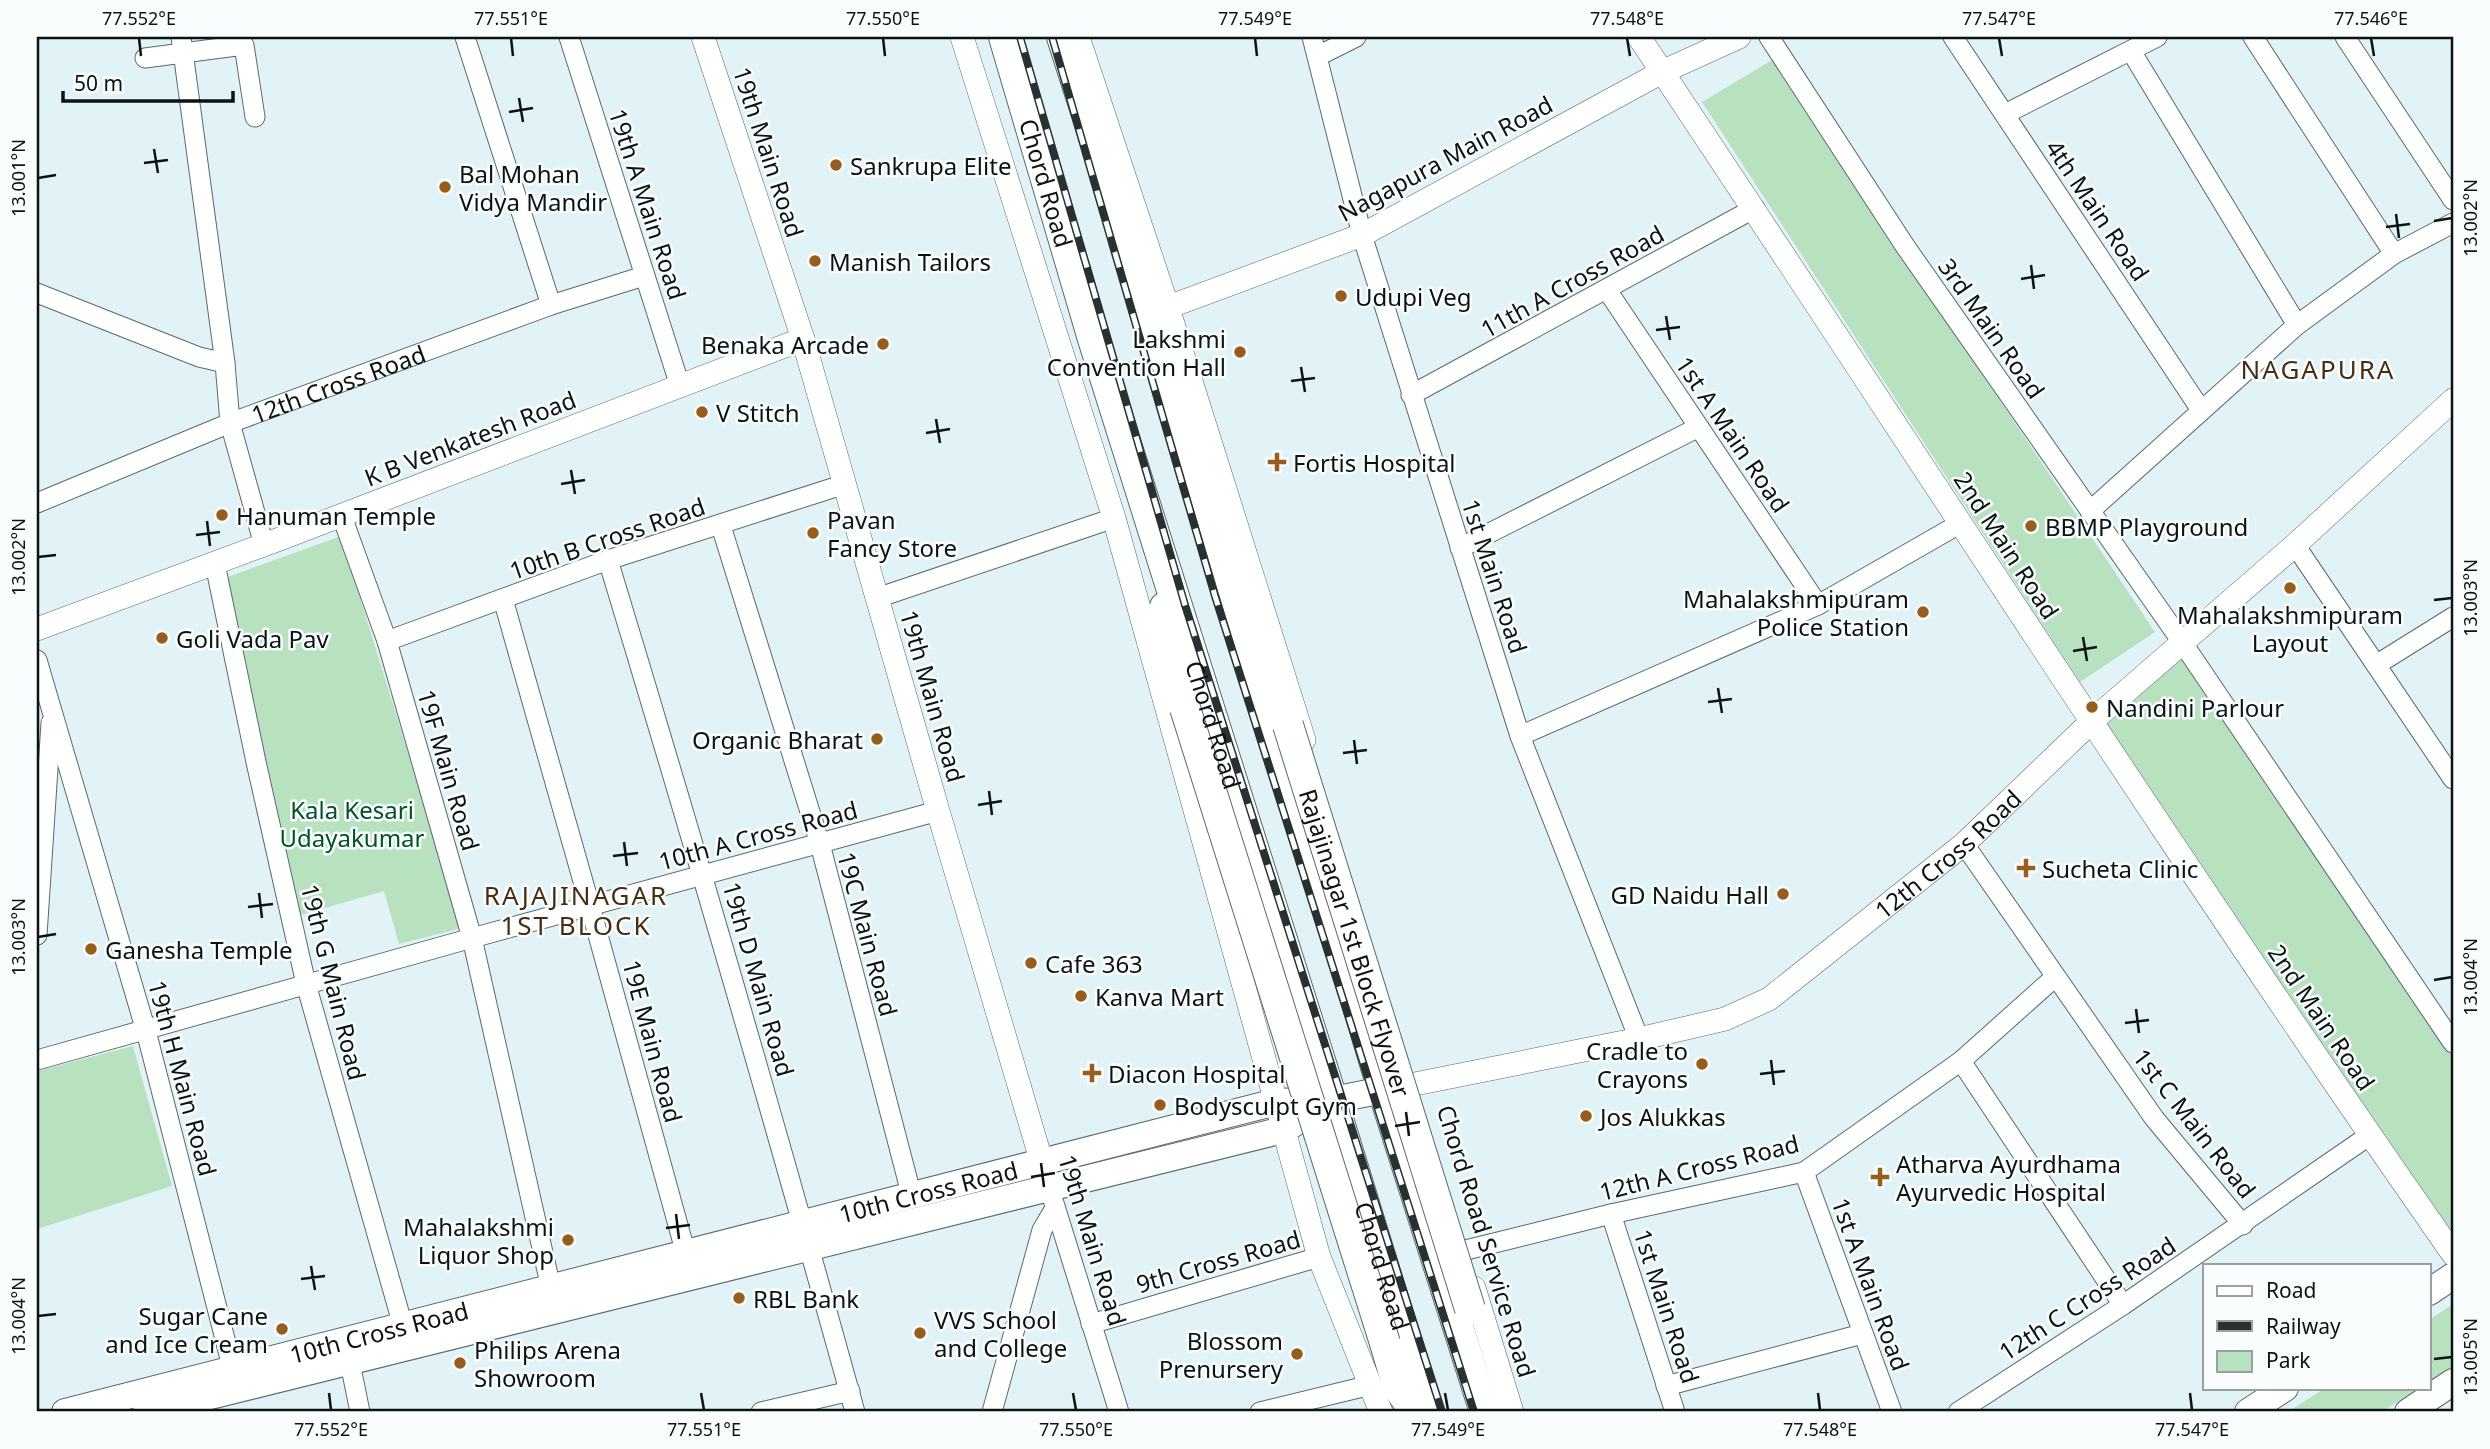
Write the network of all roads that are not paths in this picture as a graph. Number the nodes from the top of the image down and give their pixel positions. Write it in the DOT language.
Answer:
graph roads {
  1 [pos="465,37"];
  2 [pos="569,37"];
  3 [pos="703,37"];
  4 [pos="962,37"];
  5 [pos="1004,37"];
  6 [pos="1062,37"];
  7 [pos="1078,37"];
  8 [pos="1312,37"];
  9 [pos="1356,37"];
  10 [pos="1639,37"];
  11 [pos="1740,37"];
  12 [pos="1769,37"];
  13 [pos="1953,37"];
  14 [pos="2157,37"];
  15 [pos="2253,37"];
  16 [pos="2345,37"];
  17 [pos="243,41"];
  18 [pos="182,45"];
  19 [pos="2131,51"];
  20 [pos="1318,56"];
  21 [pos="145,58"];
  22 [pos="1662,72"];
  23 [pos="2005,114"];
  24 [pos="255,117"];
  25 [pos="2453,200"];
  26 [pos="1755,208"];
  27 [pos="2453,223"];
  28 [pos="1362,235"];
  29 [pos="2394,254"];
  30 [pos="644,276"];
  31 [pos="1607,290"];
  32 [pos="37,293"];
  33 [pos="551,305"];
  34 [pos="1159,311"];
  35 [pos="2297,325"];
  36 [pos="803,339"];
  37 [pos="225,363"];
  38 [pos="680,386"];
  39 [pos="1411,396"];
  40 [pos="2453,400"];
  41 [pos="2202,410"];
  42 [pos="229,423"];
  43 [pos="1699,427"];
  44 [pos="845,484"];
  45 [pos="37,503"];
  46 [pos="2090,511"];
  47 [pos="341,514"];
  48 [pos="1114,518"];
  49 [pos="1961,523"];
  50 [pos="721,526"];
  51 [pos="264,545"];
  52 [pos="2295,545"];
  53 [pos="1460,548"];
  54 [pos="608,560"];
  55 [pos="215,564"];
  56 [pos="1167,575"];
  57 [pos="877,598"];
  58 [pos="503,599"];
  59 [pos="1818,605"];
  60 [pos="1238,609"];
  61 [pos="2453,617"];
  62 [pos="37,629"];
  63 [pos="387,641"];
  64 [pos="2182,642"];
  65 [pos="37,660"];
  66 [pos="2376,665"];
  67 [pos="52,708"];
  68 [pos="2092,721"];
  69 [pos="1520,736"];
  70 [pos="2453,779"];
  71 [pos="938,811"];
  72 [pos="820,844"];
  73 [pos="1964,844"];
  74 [pos="703,874"];
  75 [pos="590,905"];
  76 [pos="37,935"];
  77 [pos="472,938"];
  78 [pos="2055,977"];
  79 [pos="306,984"];
  80 [pos="146,1031"];
  81 [pos="1639,1039"];
  82 [pos="2453,1043"];
  83 [pos="37,1060"];
  84 [pos="1961,1061"];
  85 [pos="1412,1084"];
  86 [pos="1383,1090"];
  87 [pos="1333,1100"];
  88 [pos="1276,1102"];
  89 [pos="1283,1129"];
  90 [pos="2370,1135"];
  91 [pos="1804,1172"];
  92 [pos="1049,1186"];
  93 [pos="912,1196"];
  94 [pos="1612,1214"];
  95 [pos="2243,1225"];
  96 [pos="806,1236"];
  97 [pos="1462,1251"];
  98 [pos="686,1254"];
  99 [pos="2453,1254"];
  100 [pos="1319,1257"];
  101 [pos="2453,1276"];
  102 [pos="551,1288"];
  103 [pos="2430,1291"];
  104 [pos="2123,1305"];
  105 [pos="1091,1324"];
  106 [pos="403,1326"];
  107 [pos="1862,1334"];
  108 [pos="348,1351"];
  109 [pos="236,1379"];
  110 [pos="2453,1382"];
  111 [pos="1371,1385"];
  112 [pos="1666,1386"];
  113 [pos="2282,1390"];
  114 [pos="850,1391"];
  115 [pos="1483,1408"];
  116 [pos="65,1412"];
  117 [pos="146,1412"];
  118 [pos="360,1412"];
  119 [pos="761,1412"];
  120 [pos="855,1412"];
  121 [pos="992,1412"];
  122 [pos="1119,1412"];
  123 [pos="1260,1412"];
  124 [pos="1381,1412"];
  125 [pos="1416,1412"];
  126 [pos="1428,1412"];
  127 [pos="1512,1412"];
  128 [pos="1675,1412"];
  129 [pos="1892,1412"];
  130 [pos="1958,1412"];
  131 [pos="2248,1412"];
  132 [pos="2408,1412"];
  1 -- 33 [label="street"];
  2 -- 30 [label="street, 19th A Main Road"];
  3 -- 36 [label="street, 19th Main Road"];
  4 -- 48 [label="street"];
  5 -- 56 [label="main road, Chord Road"];
  6 -- 34 [label="main road"];
  7 -- 34 [label="street, Chord Road Service Road"];
  8 -- 20 [label="street, 1st Main Road"];
  9 -- 20 [label="street"];
  10 -- 22 [label="street, 2nd Main Road"];
  11 -- 22 [label="street, Nagapura Main Road"];
  12 -- 46 [label="street, 3rd Main Road"];
  13 -- 23 [label="street, 4th Main Road"];
  14 -- 19 [label="street"];
  15 -- 29 [label="street"];
  16 -- 25 [label="street"];
  17 -- 18 [label="street"];
  17 -- 24 [label="street"];
  18 -- 21 [label="street"];
  18 -- 37 [label="street"];
  19 -- 23 [label="street"];
  19 -- 35 [label="street"];
  20 -- 28 [label="street, 1st Main Road"];
  22 -- 26 [label="street, 2nd Main Road"];
  22 -- 28 [label="street, Nagapura Main Road"];
  23 -- 41 [label="street, 4th Main Road"];
  26 -- 31 [label="street, 11th A Cross Road"];
  26 -- 49 [label="street, 2nd Main Road"];
  27 -- 29 [label="street"];
  28 -- 34 [label="street, Nagapura Main Road"];
  28 -- 39 [label="street, 1st Main Road"];
  29 -- 35 [label="street"];
  30 -- 33 [label="street, 12th Cross Road"];
  30 -- 38 [label="street, 19th A Main Road"];
  31 -- 39 [label="street, 11th A Cross Road"];
  31 -- 43 [label="street, 1st A Main Road"];
  32 -- 37 [label="street"];
  33 -- 42 [label="street, 12th Cross Road"];
  34 -- 60 [label="main road"];
  34 -- 85 [label="street, Chord Road Service Road"];
  35 -- 41 [label="street"];
  36 -- 38 [label="street, K B Venkatesh Road"];
  36 -- 44 [label="street, 19th Main Road"];
  37 -- 42 [label="street"];
  38 -- 47 [label="street, K B Venkatesh Road"];
  39 -- 53 [label="street, 1st Main Road"];
  40 -- 52 [label="street, 12th Cross Road"];
  41 -- 46 [label="street"];
  42 -- 45 [label="street, 12th Cross Road"];
  42 -- 51 [label="street"];
  43 -- 53 [label="street"];
  43 -- 59 [label="street, 1st A Main Road"];
  44 -- 50 [label="street, 10th B Cross Road"];
  44 -- 57 [label="street, 19th Main Road"];
  46 -- 64 [label="street, 3rd Main Road"];
  47 -- 51 [label="street, K B Venkatesh Road"];
  47 -- 63 [label="street, 19F Main Road"];
  48 -- 57 [label="street"];
  48 -- 88 [label="street"];
  49 -- 59 [label="street"];
  49 -- 68 [label="street, 2nd Main Road"];
  50 -- 54 [label="street, 10th B Cross Road"];
  50 -- 72 [label="street, 19C Main Road"];
  51 -- 55 [label="street, K B Venkatesh Road"];
  52 -- 64 [label="street, 12th Cross Road"];
  52 -- 66 [label="street"];
  53 -- 69 [label="street, 1st Main Road"];
  54 -- 58 [label="street, 10th B Cross Road"];
  54 -- 74 [label="street, 19th D Main Road"];
  55 -- 62 [label="street, K B Venkatesh Road"];
  55 -- 79 [label="street, 19th G Main Road"];
  56 -- 87 [label="main road, Chord Road"];
  56 -- 125 [label="main road, bridge"];
  57 -- 71 [label="street, 19th Main Road"];
  58 -- 63 [label="street, 10th B Cross Road"];
  58 -- 75 [label="street, 19E Main Road"];
  59 -- 69 [label="street"];
  60 -- 86 [label="main road"];
  60 -- 115 [label="main road, Rajajinagar 1st Block Flyover, bridge"];
  61 -- 66 [label="street"];
  63 -- 77 [label="street, 19F Main Road"];
  64 -- 68 [label="street, 12th Cross Road"];
  64 -- 82 [label="street, 3rd Main Road"];
  65 -- 67 [label="street, 19th H Main Road"];
  66 -- 70 [label="street"];
  67 -- 76 [label="street"];
  67 -- 80 [label="street, 19th H Main Road"];
  68 -- 73 [label="street, 12th Cross Road"];
  68 -- 90 [label="street, 2nd Main Road"];
  69 -- 81 [label="street, 1st Main Road"];
  71 -- 72 [label="street, 10th A Cross Road"];
  71 -- 92 [label="street, 19th Main Road"];
  72 -- 74 [label="street, 10th A Cross Road"];
  72 -- 93 [label="street, 19C Main Road"];
  73 -- 78 [label="street, 1st C Main Road"];
  73 -- 81 [label="street, 12th Cross Road"];
  74 -- 75 [label="street, 10th A Cross Road"];
  74 -- 96 [label="street, 19th D Main Road"];
  75 -- 77 [label="street, 10th A Cross Road"];
  75 -- 98 [label="street, 19E Main Road"];
  77 -- 79 [label="street, 10th A Cross Road"];
  77 -- 102 [label="street, 19F Main Road"];
  78 -- 84 [label="street, 12th A Cross Road"];
  78 -- 95 [label="street, 1st C Main Road"];
  79 -- 80 [label="street, 10th A Cross Road"];
  79 -- 106 [label="street, 19th G Main Road"];
  80 -- 83 [label="street"];
  80 -- 109 [label="street, 19th H Main Road"];
  81 -- 85 [label="street, 12th Cross Road"];
  84 -- 91 [label="street, 12th A Cross Road"];
  84 -- 104 [label="street"];
  85 -- 86 [label="street, 12th Cross Road"];
  85 -- 97 [label="street, Chord Road Service Road"];
  86 -- 87 [label="main road, 12th Cross Road"];
  86 -- 115 [label="main road"];
  87 -- 88 [label="main road, 10th Cross Road"];
  87 -- 89 [label="main road, 10th Cross Road"];
  87 -- 126 [label="main road, Chord Road"];
  88 -- 89 [label="street"];
  88 -- 92 [label="main road, 10th Cross Road"];
  89 -- 92 [label="main road, 10th Cross Road"];
  89 -- 100 [label="street"];
  90 -- 95 [label="street, 12th C Cross Road"];
  90 -- 99 [label="street, 2nd Main Road"];
  91 -- 94 [label="street, 12th A Cross Road"];
  91 -- 107 [label="street, 1st A Main Road"];
  92 -- 93 [label="main road, 10th Cross Road"];
  92 -- 96 [label="main road, 10th Cross Road"];
  92 -- 105 [label="street, 19th Main Road"];
  92 -- 121 [label="street"];
  93 -- 96 [label="main road, 10th Cross Road"];
  94 -- 97 [label="street, 12th A Cross Road"];
  94 -- 112 [label="street, 1st Main Road"];
  95 -- 104 [label="street, 12th C Cross Road"];
  96 -- 98 [label="main road, 10th Cross Road"];
  96 -- 108 [label="main road, 10th Cross Road"];
  96 -- 114 [label="street, 19th D Main Road"];
  97 -- 127 [label="street, Chord Road Service Road"];
  98 -- 102 [label="main road, 10th Cross Road"];
  100 -- 105 [label="street, 9th Cross Road"];
  100 -- 111 [label="street"];
  101 -- 103 [label="main road"];
  102 -- 106 [label="main road, 10th Cross Road"];
  104 -- 130 [label="street, 12th C Cross Road"];
  105 -- 122 [label="street, 19th Main Road"];
  106 -- 108 [label="main road, 10th Cross Road"];
  107 -- 112 [label="street"];
  107 -- 129 [label="street, 1st A Main Road"];
  108 -- 109 [label="main road, 10th Cross Road"];
  108 -- 118 [label="street"];
  109 -- 116 [label="main road, 10th Cross Road"];
  109 -- 117 [label="main road, 10th Cross Road"];
  110 -- 132 [label="main road"];
  111 -- 123 [label="street"];
  111 -- 124 [label="street"];
  112 -- 128 [label="street, 1st Main Road"];
  113 -- 131 [label="main road"];
  114 -- 119 [label="street"];
  114 -- 120 [label="street, 19th D Main Road"];
}
